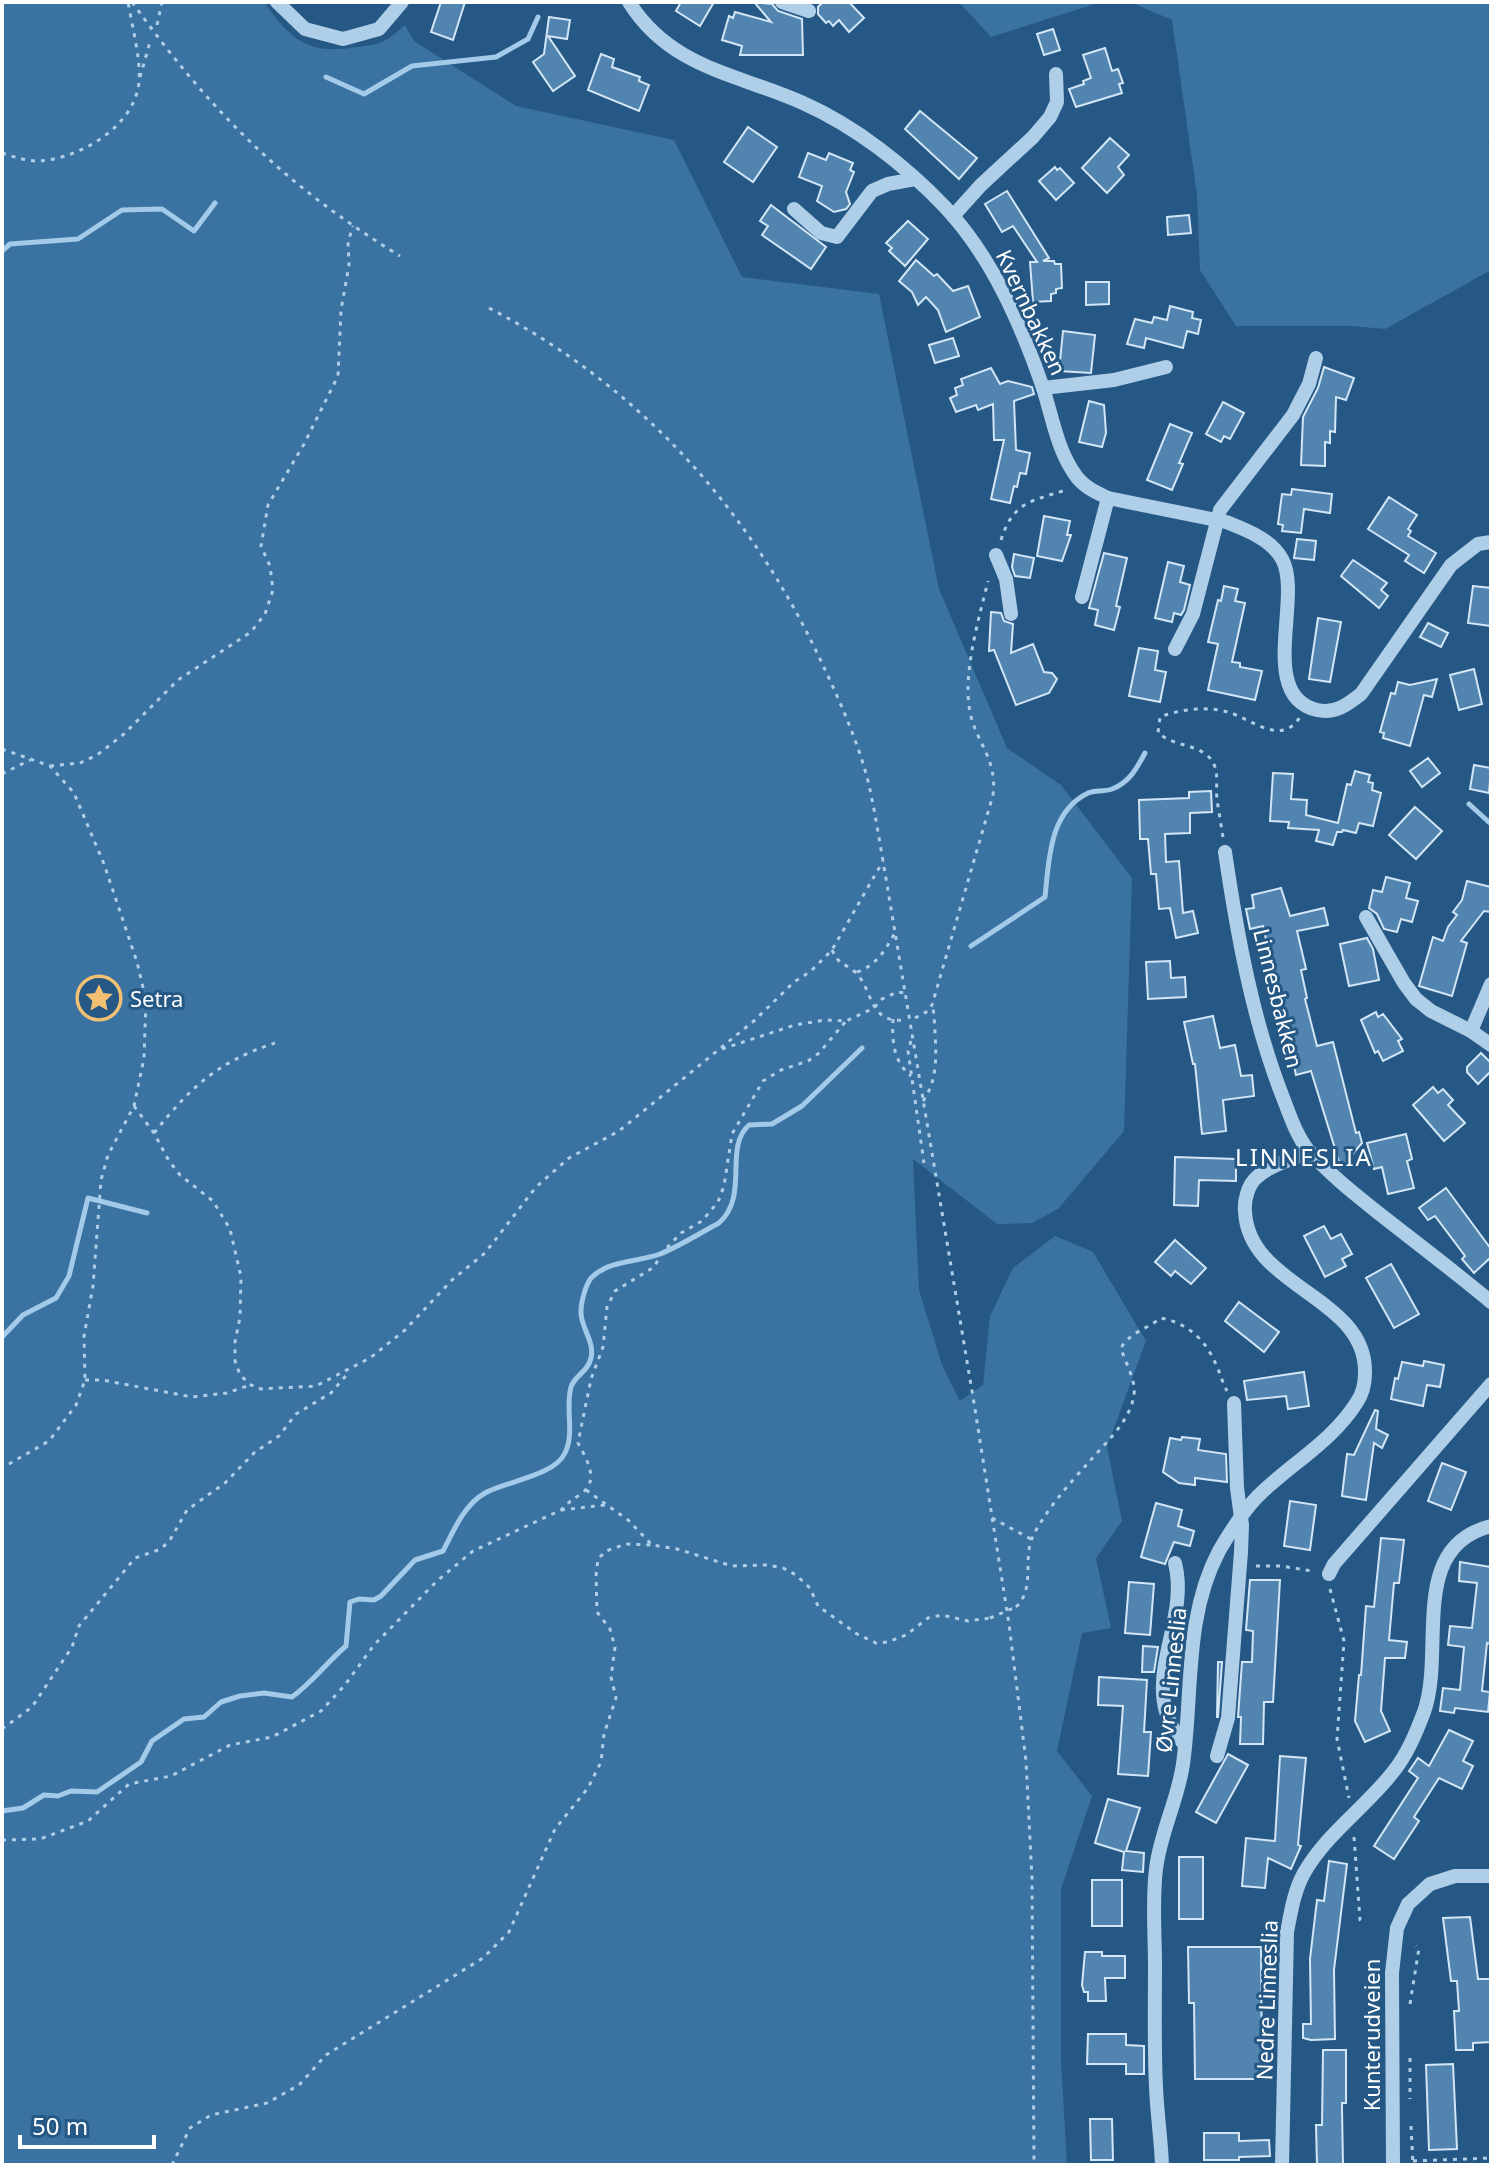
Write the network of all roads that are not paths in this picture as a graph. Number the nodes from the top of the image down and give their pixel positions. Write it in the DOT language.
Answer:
graph roads {
  1 [pos="277,2"];
  2 [pos="402,2"];
  3 [pos="629,2"];
  4 [pos="782,2"];
  5 [pos="809,11"];
  6 [pos="1056,74"];
  7 [pos="915,179"];
  8 [pos="794,209"];
  9 [pos="953,216"];
  10 [pos="1316,358"];
  11 [pos="1166,367"];
  12 [pos="1043,388"];
  13 [pos="1108,498"];
  14 [pos="1217,520"];
  15 [pos="1491,542"];
  16 [pos="996,555"];
  17 [pos="1082,597"];
  18 [pos="1011,614"];
  19 [pos="1175,649"];
  20 [pos="1225,852"];
  21 [pos="1366,917"];
  22 [pos="1491,984"];
  23 [pos="1471,1031"];
  24 [pos="1491,1045"];
  25 [pos="1310,1152"];
  26 [pos="1491,1302"];
  27 [pos="1491,1384"];
  28 [pos="1234,1403"];
  29 [pos="1241,1515"];
  30 [pos="1491,1526"];
  31 [pos="1175,1563"];
  32 [pos="1329,1574"];
  33 [pos="1185,1745"];
  34 [pos="1217,1756"];
  35 [pos="1491,1876"];
  36 [pos="1162,2165"];
  37 [pos="1282,2165"];
  38 [pos="1393,2165"];
  1 -- 2 [label="street"];
  3 -- 7 [label="street, Kvernbakken"];
  4 -- 5 [label="street"];
  6 -- 9 [label="street"];
  7 -- 8 [label="street"];
  7 -- 9 [label="street, Kvernbakken"];
  9 -- 12 [label="street, Kvernbakken"];
  10 -- 14 [label="street"];
  11 -- 12 [label="street"];
  12 -- 13 [label="street, Kvernbakken"];
  13 -- 14 [label="street, Kvernbakken"];
  13 -- 17 [label="street"];
  14 -- 15 [label="street, Kvernbakken"];
  14 -- 19 [label="street"];
  16 -- 18 [label="street"];
  20 -- 25 [label="street, Linnesbakken"];
  21 -- 23 [label="street"];
  22 -- 23 [label="street"];
  23 -- 24 [label="street"];
  25 -- 26 [label="street, Linnesbakken"];
  25 -- 29 [label="street, Øvre Linneslia"];
  27 -- 32 [label="street"];
  28 -- 29 [label="street"];
  29 -- 33 [label="street, Øvre Linneslia"];
  29 -- 34 [label="street"];
  30 -- 37 [label="street, Nedre Linneslia"];
  31 -- 33 [label="street"];
  33 -- 36 [label="street, Øvre Linneslia"];
  35 -- 38 [label="street, Kunterudveien"];
}
